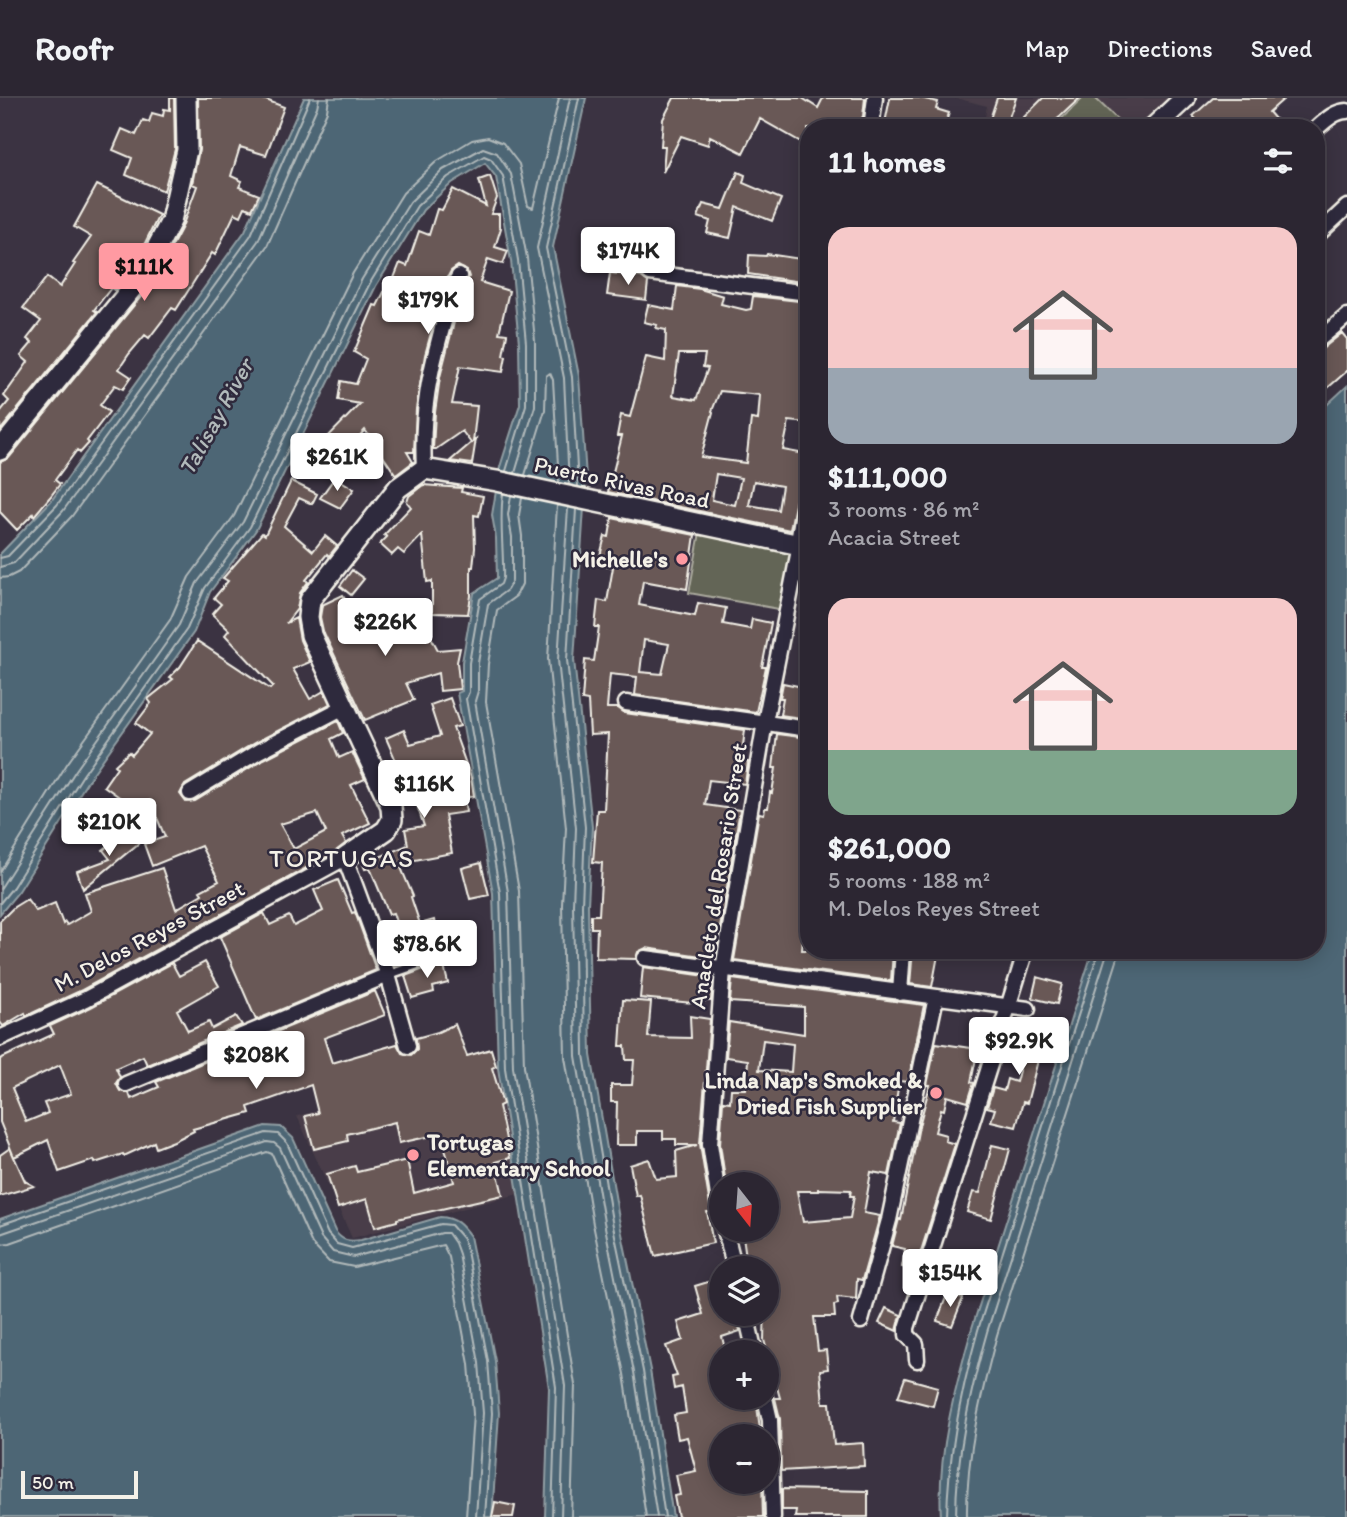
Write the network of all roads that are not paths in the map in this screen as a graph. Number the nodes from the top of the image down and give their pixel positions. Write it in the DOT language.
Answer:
graph roads {
  1 [pos="186,98"];
  2 [pos="875,98"];
  3 [pos="1185,98"];
  4 [pos="1347,111"];
  5 [pos="872,119"];
  6 [pos="1163,119"];
  7 [pos="1325,121"];
  8 [pos="1347,207"];
  9 [pos="1325,228"];
  10 [pos="650,273"];
  11 [pos="459,276"];
  12 [pos="800,292"];
  13 [pos="1347,316"];
  14 [pos="1325,334"];
  15 [pos="0,450"];
  16 [pos="424,469"];
  17 [pos="800,545"];
  18 [pos="800,564"];
  19 [pos="626,703"];
  20 [pos="344,707"];
  21 [pos="765,722"];
  22 [pos="800,728"];
  23 [pos="190,793"];
  24 [pos="345,858"];
  25 [pos="459,950"];
  26 [pos="645,958"];
  27 [pos="903,959"];
  28 [pos="1023,959"];
  29 [pos="723,969"];
  30 [pos="388,975"];
  31 [pos="900,993"];
  32 [pos="936,997"];
  33 [pos="1009,1005"];
  34 [pos="1028,1009"];
  35 [pos="0,1038"];
  36 [pos="408,1046"];
  37 [pos="127,1084"];
  38 [pos="714,1172"];
  39 [pos="861,1321"];
  40 [pos="917,1360"];
  41 [pos="768,1410"];
  42 [pos="773,1517"];
  1 -- 15 [label="street"];
  2 -- 5 [label="street"];
  3 -- 6 [label="street"];
  4 -- 7 [label="street"];
  8 -- 9 [label="street"];
  10 -- 12 [label="street"];
  11 -- 16 [label="street"];
  13 -- 14 [label="street"];
  16 -- 17 [label="street, Puerto Rivas Road"];
  16 -- 20 [label="street, M. Delos Reyes Street"];
  18 -- 21 [label="street, Anacleto del Rosario Street"];
  19 -- 21 [label="street"];
  20 -- 23 [label="street"];
  20 -- 24 [label="street, M. Delos Reyes Street"];
  21 -- 22 [label="street"];
  21 -- 29 [label="street, Anacleto del Rosario Street"];
  24 -- 30 [label="street"];
  24 -- 35 [label="street, M. Delos Reyes Street"];
  25 -- 30 [label="lane"];
  26 -- 29 [label="street"];
  27 -- 31 [label="street"];
  28 -- 33 [label="street"];
  29 -- 31 [label="street"];
  29 -- 38 [label="street, Anacleto del Rosario Street"];
  30 -- 36 [label="street"];
  30 -- 37 [label="street"];
  31 -- 32 [label="street"];
  32 -- 33 [label="street"];
  32 -- 39 [label="street"];
  33 -- 34 [label="street"];
  33 -- 40 [label="street"];
  41 -- 42 [label="street"];
}
